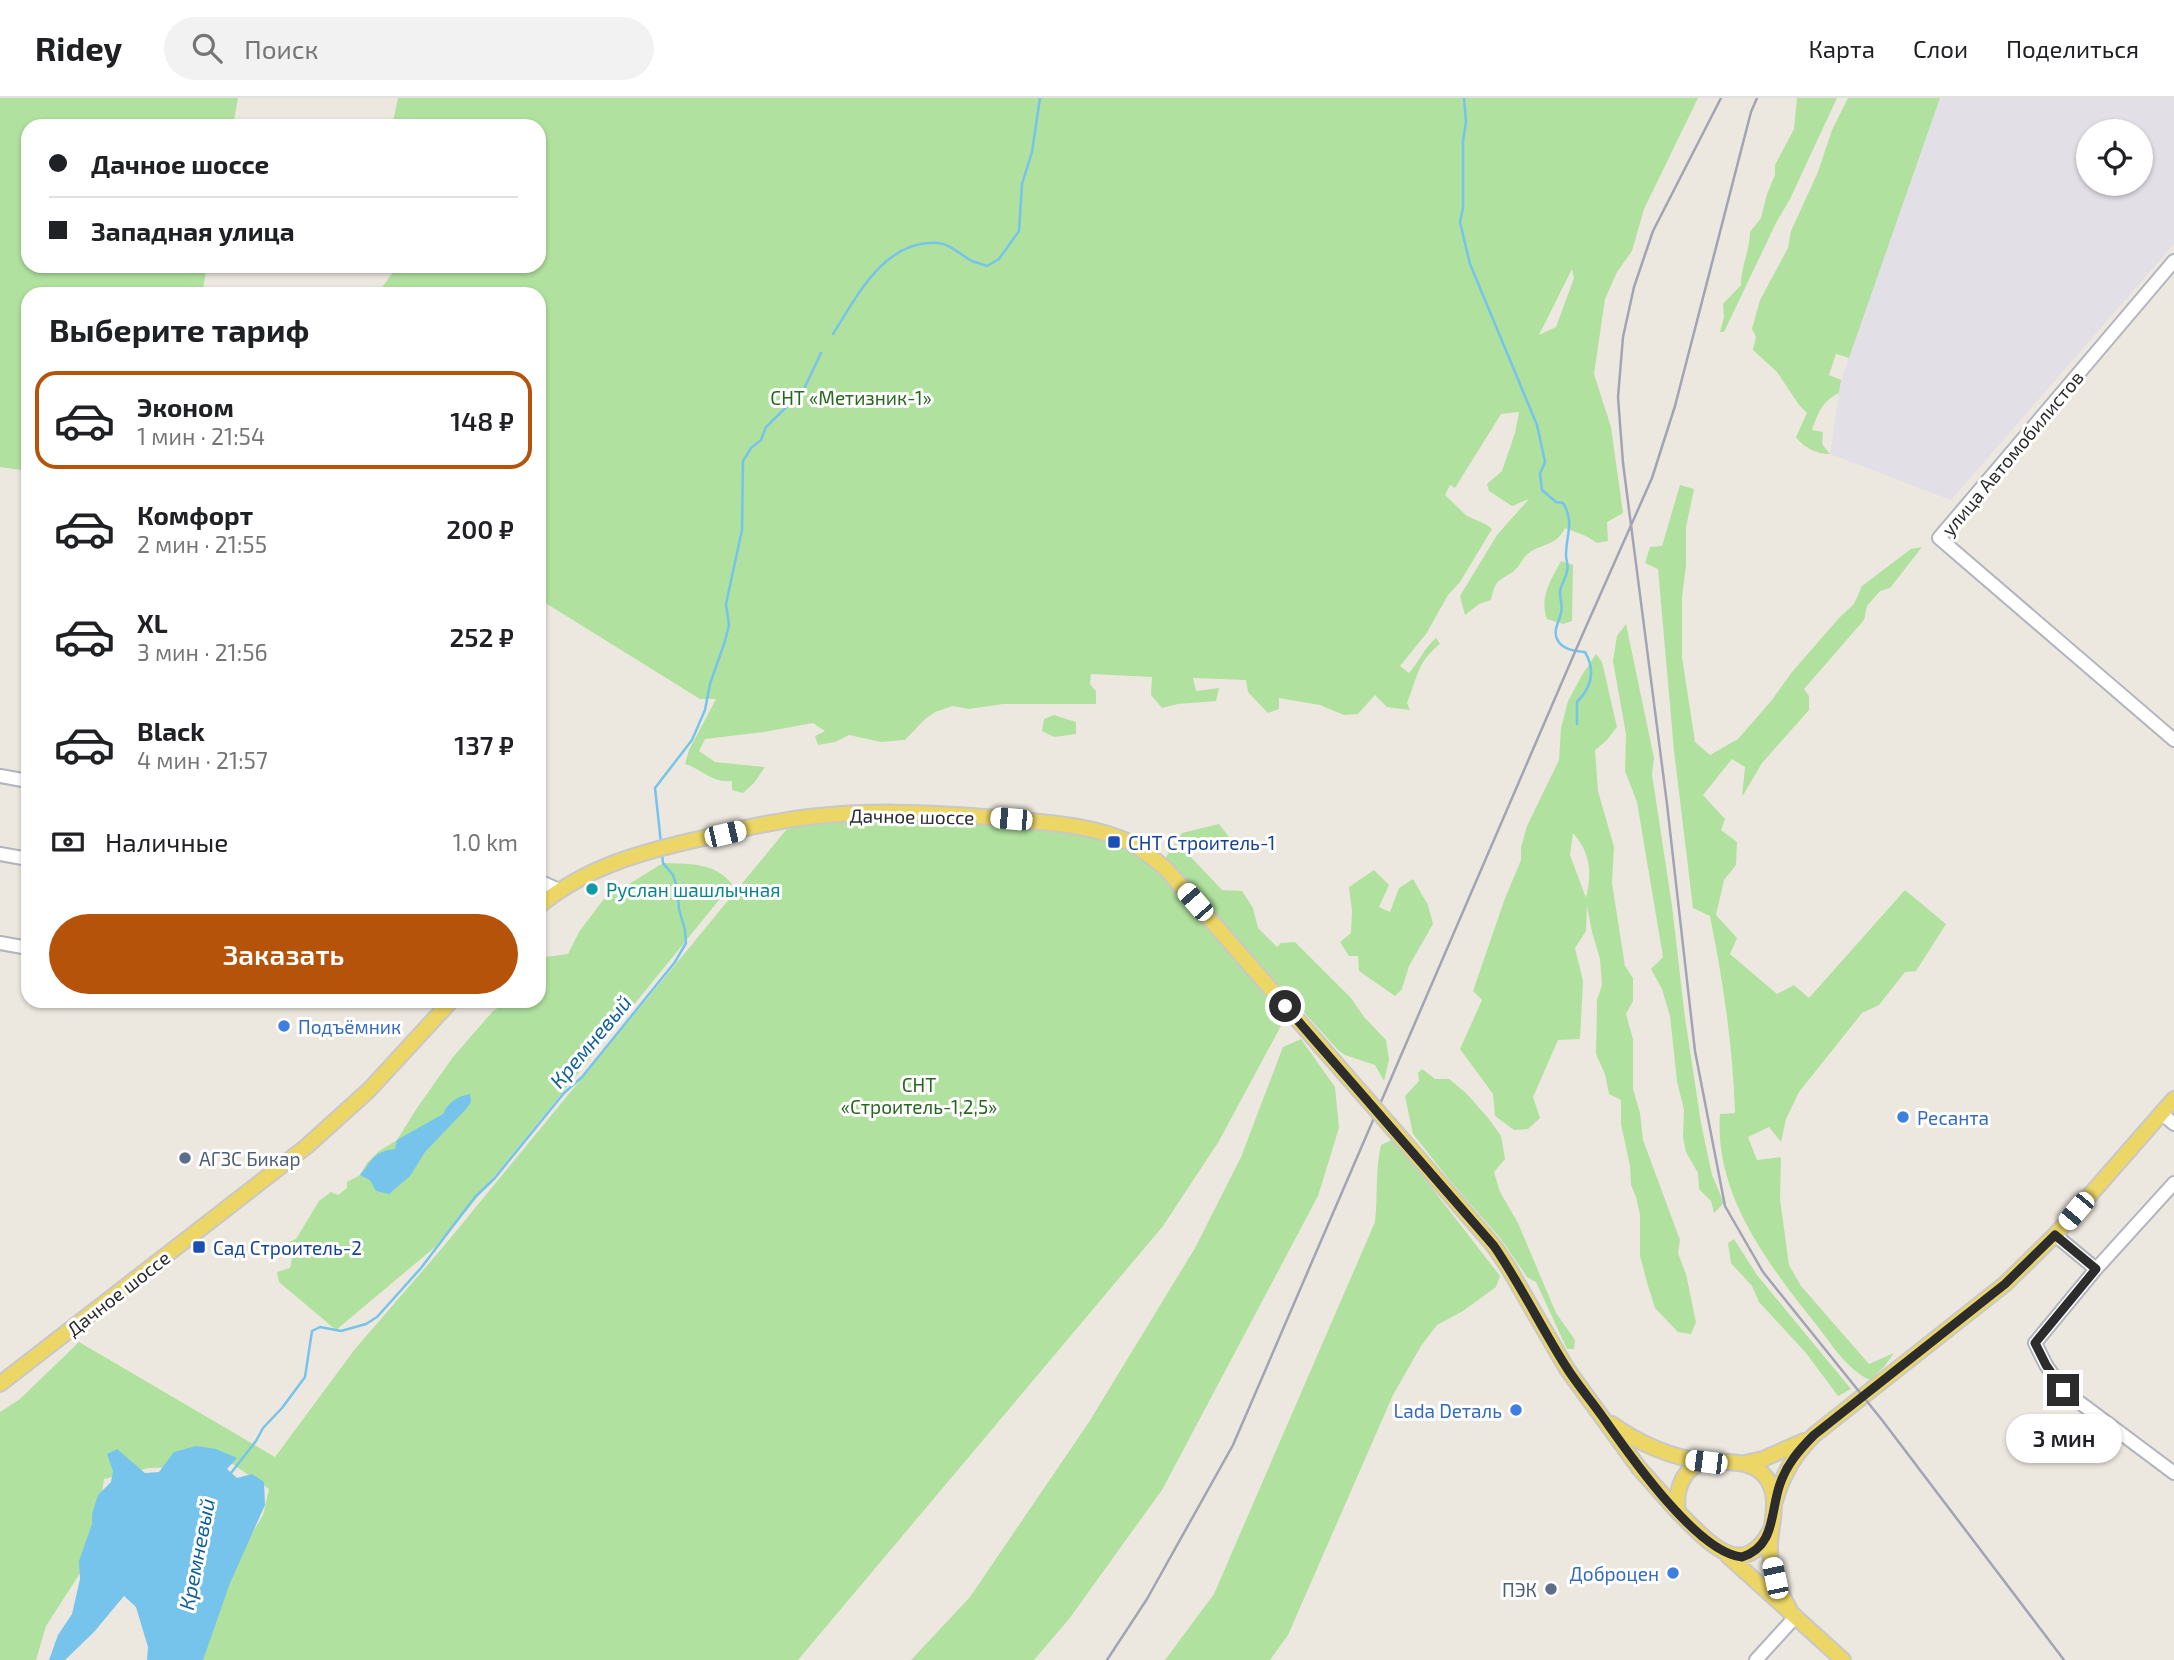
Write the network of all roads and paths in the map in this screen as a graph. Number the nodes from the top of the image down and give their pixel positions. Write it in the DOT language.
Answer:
graph roads {
  1 [pos="2174,261"];
  2 [pos="2174,740"];
  3 [pos="0,776"];
  4 [pos="21,780"];
  5 [pos="0,854"];
  6 [pos="21,858"];
  7 [pos="546,884"];
  8 [pos="559,890"];
  9 [pos="546,900"];
  10 [pos="0,943"];
  11 [pos="21,947"];
  12 [pos="445,1008"];
  13 [pos="2174,1099"];
  14 [pos="2161,1114"];
  15 [pos="2174,1124"];
  16 [pos="2174,1183"];
  17 [pos="2055,1235"];
  18 [pos="2096,1269"];
  19 [pos="0,1384"];
  20 [pos="1603,1418"];
  21 [pos="1814,1435"];
  22 [pos="1706,1462"];
  23 [pos="1745,1463"];
  24 [pos="2174,1473"];
  25 [pos="1775,1501"];
  26 [pos="1678,1512"];
  27 [pos="1770,1531"];
  28 [pos="1723,1552"];
  29 [pos="1793,1613"];
  30 [pos="1756,1660"];
  31 [pos="1843,1660"];
  1 -- 2 [label="street, улица Автомобилистов"];
  3 -- 4 [label="street"];
  5 -- 6 [label="street"];
  7 -- 8 [label="street"];
  8 -- 9 [label="main road, Дачное шоссе"];
  8 -- 20 [label="main road, Дачное шоссе, bridge"];
  10 -- 11 [label="street"];
  12 -- 19 [label="main road, Дачное шоссе"];
  13 -- 14 [label="main road"];
  14 -- 15 [label="street"];
  14 -- 17 [label="main road"];
  16 -- 18 [label="street"];
  17 -- 18 [label="street"];
  17 -- 21 [label="main road"];
  18 -- 24 [label="street"];
  20 -- 22 [label="main road"];
  20 -- 26 [label="main road, Дачное шоссе"];
  21 -- 23 [label="main road"];
  21 -- 25 [label="main road"];
  22 -- 23 [label="main road"];
  22 -- 26 [label="main road"];
  23 -- 25 [label="main road"];
  25 -- 27 [label="main road"];
  26 -- 28 [label="main road"];
  27 -- 28 [label="main road"];
  27 -- 29 [label="main road"];
  28 -- 29 [label="main road"];
  29 -- 30 [label="street"];
  29 -- 31 [label="main road"];
}
